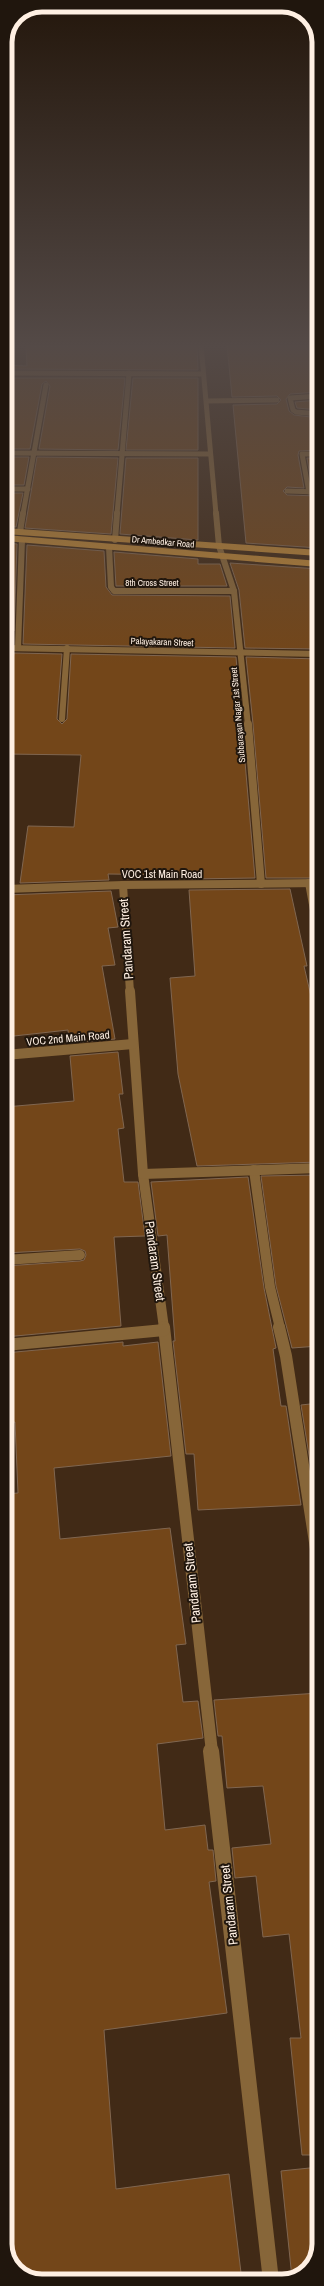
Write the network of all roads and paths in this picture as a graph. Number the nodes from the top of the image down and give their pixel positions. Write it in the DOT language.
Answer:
graph roads {
  1 [pos="124,452"];
  2 [pos="12,453"];
  3 [pos="35,453"];
  4 [pos="210,454"];
  5 [pos="312,454"];
  6 [pos="12,488"];
  7 [pos="28,489"];
  8 [pos="287,492"];
  9 [pos="309,492"];
  10 [pos="12,531"];
  11 [pos="20,532"];
  12 [pos="12,539"];
  13 [pos="22,540"];
  14 [pos="115,540"];
  15 [pos="219,546"];
  16 [pos="109,547"];
  17 [pos="312,553"];
  18 [pos="222,556"];
  19 [pos="312,563"];
  20 [pos="234,591"];
  21 [pos="12,648"];
  22 [pos="18,648"];
  23 [pos="67,648"];
  24 [pos="242,653"];
  25 [pos="312,654"];
  26 [pos="62,720"];
  27 [pos="309,883"];
  28 [pos="261,884"];
  29 [pos="123,885"];
  30 [pos="12,889"];
  31 [pos="312,900"];
  32 [pos="133,1044"];
  33 [pos="12,1054"];
  34 [pos="312,1168"];
  35 [pos="254,1170"];
  36 [pos="143,1174"];
  37 [pos="80,1255"];
  38 [pos="12,1260"];
  39 [pos="164,1330"];
  40 [pos="12,1343"];
  41 [pos="312,1523"];
  42 [pos="270,2274"];
  1 -- 3 [label="street"];
  1 -- 4 [label="street"];
  1 -- 14 [label="street"];
  2 -- 3 [label="street"];
  3 -- 7 [label="street"];
  4 -- 15 [label="street, Subbarayan Nagar 1st Street"];
  5 -- 9 [label="street"];
  6 -- 7 [label="street"];
  7 -- 11 [label="street"];
  8 -- 9 [label="street"];
  10 -- 11 [label="main road, Dr Ambedkar Road"];
  11 -- 14 [label="main road, Dr Ambedkar Road"];
  12 -- 13 [label="main road, Dr Ambedkar Road"];
  13 -- 16 [label="main road, Dr Ambedkar Road"];
  13 -- 22 [label="street"];
  14 -- 15 [label="main road, Dr Ambedkar Road"];
  15 -- 17 [label="main road, Dr Ambedkar Road"];
  15 -- 18 [label="street, Subbarayan Nagar 1st Street"];
  16 -- 18 [label="main road, Dr Ambedkar Road"];
  16 -- 20 [label="street, 8th Cross Street"];
  18 -- 19 [label="main road, Dr Ambedkar Road"];
  18 -- 20 [label="street, Subbarayan Nagar 1st Street"];
  20 -- 24 [label="street, Subbarayan Nagar 1st Street"];
  21 -- 22 [label="street, Palayakaran Street"];
  22 -- 23 [label="street, Palayakaran Street"];
  23 -- 24 [label="street, Palayakaran Street"];
  23 -- 26 [label="street"];
  24 -- 25 [label="street, Palayakaran Street"];
  24 -- 28 [label="street, Subbarayan Nagar 1st Street"];
  27 -- 28 [label="street, VOC 1st Main Road"];
  27 -- 31 [label="street"];
  28 -- 29 [label="street, VOC 1st Main Road"];
  29 -- 30 [label="street, VOC 1st Main Road"];
  29 -- 32 [label="street, Pandaram Street"];
  32 -- 33 [label="street, VOC 2nd Main Road"];
  32 -- 36 [label="street, Pandaram Street"];
  34 -- 35 [label="street"];
  35 -- 36 [label="street"];
  35 -- 41 [label="street"];
  36 -- 39 [label="street, Pandaram Street"];
  37 -- 38 [label="street"];
  39 -- 40 [label="street"];
  39 -- 42 [label="street, Pandaram Street"];
}
